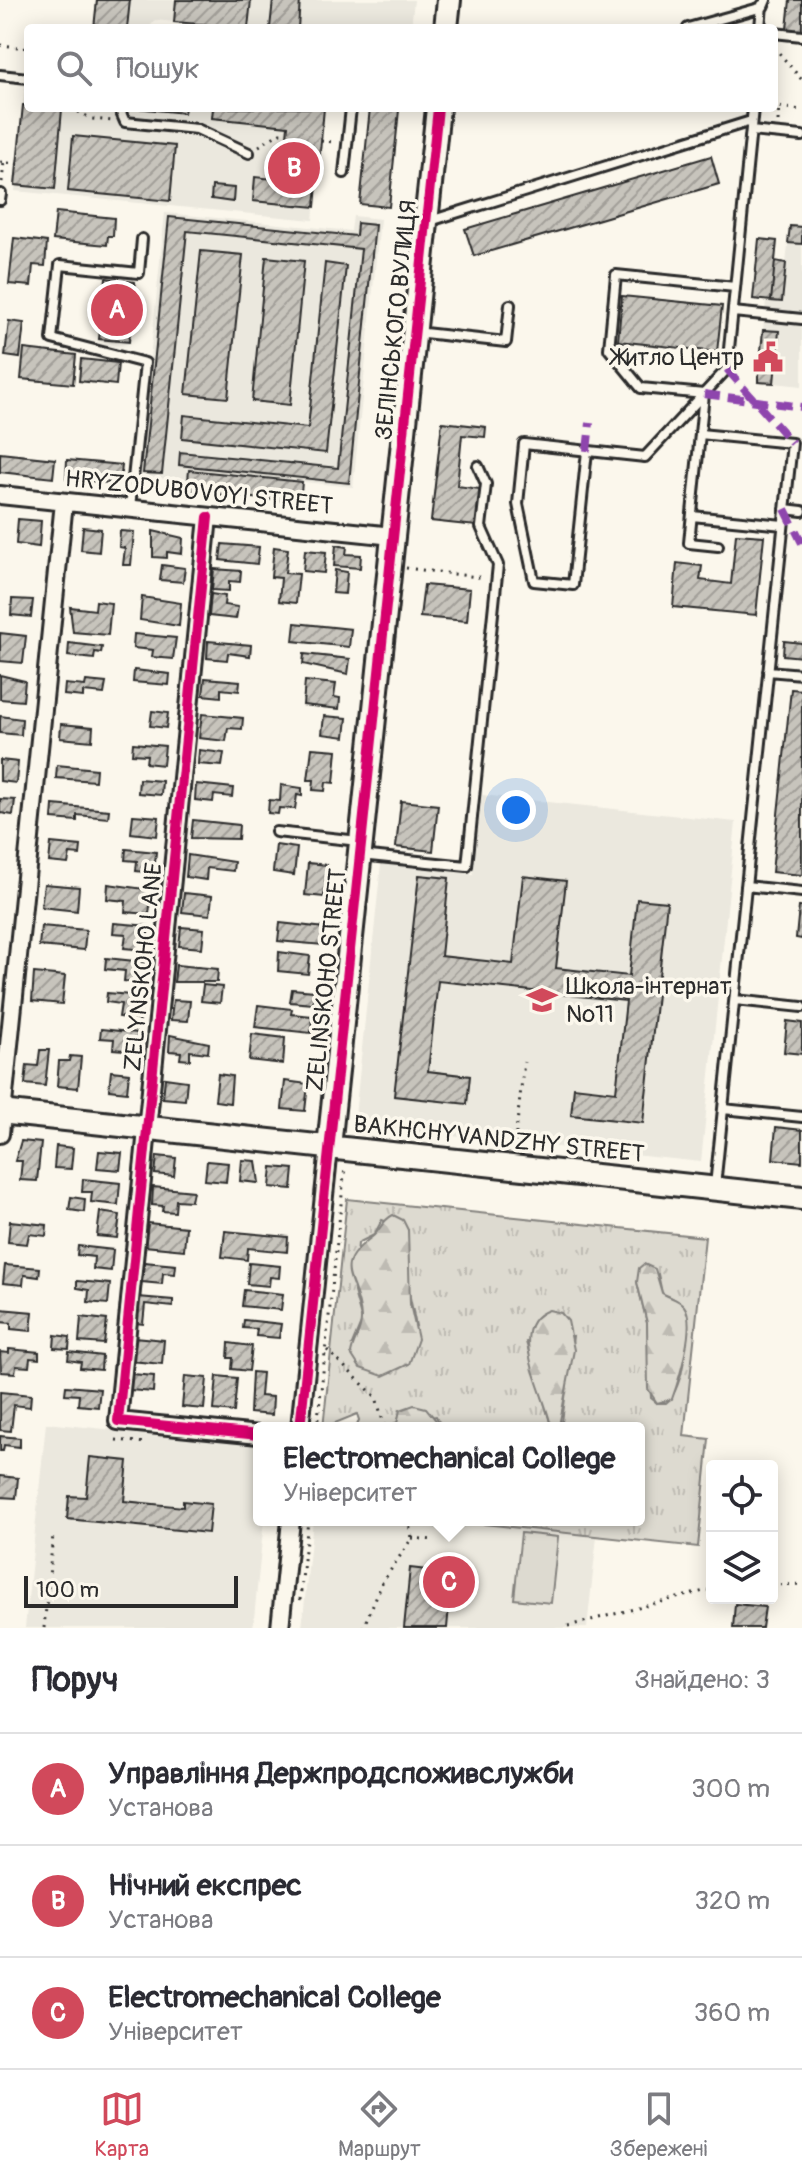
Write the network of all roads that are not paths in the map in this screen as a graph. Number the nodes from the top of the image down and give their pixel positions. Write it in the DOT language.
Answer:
graph roads {
  1 [pos="449,0"];
  2 [pos="763,2"];
  3 [pos="446,24"];
  4 [pos="700,24"];
  5 [pos="760,24"];
  6 [pos="778,33"];
  7 [pos="802,36"];
  8 [pos="0,75"];
  9 [pos="24,78"];
  10 [pos="121,112"];
  11 [pos="351,112"];
  12 [pos="438,112"];
  13 [pos="753,112"];
  14 [pos="751,126"];
  15 [pos="802,136"];
  16 [pos="249,153"];
  17 [pos="344,173"];
  18 [pos="1,194"];
  19 [pos="0,200"];
  20 [pos="426,222"];
  21 [pos="142,239"];
  22 [pos="735,287"];
  23 [pos="510,305"];
  24 [pos="733,312"];
  25 [pos="802,319"];
  26 [pos="414,332"];
  27 [pos="704,394"];
  28 [pos="700,434"];
  29 [pos="587,451"];
  30 [pos="478,466"];
  31 [pos="0,495"];
  32 [pos="64,502"];
  33 [pos="130,509"];
  34 [pos="785,509"];
  35 [pos="802,511"];
  36 [pos="692,516"];
  37 [pos="208,517"];
  38 [pos="783,525"];
  39 [pos="393,536"];
  40 [pos="718,546"];
  41 [pos="768,671"];
  42 [pos="802,674"];
  43 [pos="276,832"];
  44 [pos="360,848"];
  45 [pos="746,886"];
  46 [pos="802,892"];
  47 [pos="735,1000"];
  48 [pos="802,1007"];
  49 [pos="723,1109"];
  50 [pos="802,1117"];
  51 [pos="1,1119"];
  52 [pos="147,1128"];
  53 [pos="329,1147"];
  54 [pos="715,1188"];
  55 [pos="802,1198"];
  56 [pos="301,1422"];
  57 [pos="253,1434"];
  58 [pos="290,1526"];
  59 [pos="280,1628"];
  1 -- 3 [label="street"];
  2 -- 4 [label="lane"];
  2 -- 5 [label="lane"];
  6 -- 7 [label="lane"];
  8 -- 9 [label="lane"];
  10 -- 16 [label="lane"];
  11 -- 17 [label="lane"];
  12 -- 20 [label="street, ЗЕЛІНСЬКОГО ВУЛИЦЯ"];
  13 -- 14 [label="lane"];
  14 -- 15 [label="lane"];
  14 -- 20 [label="lane"];
  14 -- 22 [label="lane"];
  18 -- 19 [label="lane"];
  20 -- 26 [label="street, ЗЕЛІНСЬКОГО ВУЛИЦЯ"];
  21 -- 33 [label="lane"];
  22 -- 24 [label="lane"];
  22 -- 27 [label="lane"];
  23 -- 26 [label="lane"];
  24 -- 25 [label="lane"];
  24 -- 27 [label="lane"];
  26 -- 39 [label="street, ЗЕЛІНСЬКОГО ВУЛИЦЯ"];
  27 -- 28 [label="lane"];
  27 -- 29 [label="lane"];
  28 -- 34 [label="lane"];
  28 -- 36 [label="lane"];
  29 -- 29 [label="lane"];
  30 -- 44 [label="lane"];
  31 -- 32 [label="street, HRYZODUBOVOYI STREET"];
  32 -- 33 [label="street, HRYZODUBOVOYI STREET"];
  32 -- 51 [label="street"];
  33 -- 37 [label="street, HRYZODUBOVOYI STREET"];
  34 -- 35 [label="lane"];
  34 -- 38 [label="lane"];
  36 -- 38 [label="lane"];
  36 -- 40 [label="lane"];
  37 -- 39 [label="street, HRYZODUBOVOYI STREET"];
  37 -- 52 [label="street, ZELYNSKOHO LANE"];
  38 -- 41 [label="lane"];
  39 -- 44 [label="street, ZELINSKOHO STREET"];
  41 -- 42 [label="lane"];
  41 -- 45 [label="lane"];
  43 -- 44 [label="lane"];
  44 -- 53 [label="street, ZELINSKOHO STREET"];
  45 -- 46 [label="lane"];
  45 -- 47 [label="lane"];
  47 -- 48 [label="lane"];
  47 -- 49 [label="lane"];
  49 -- 50 [label="lane"];
  49 -- 54 [label="lane"];
  51 -- 52 [label="street, BAKHCHYVANDZHY STREET"];
  52 -- 53 [label="street, BAKHCHYVANDZHY STREET"];
  52 -- 57 [label="street, ZELYNSKOHO LANE"];
  53 -- 54 [label="street, BAKHCHYVANDZHY STREET"];
  53 -- 56 [label="street, ZELINSKOHO STREET"];
  54 -- 55 [label="street, BAKHCHYVANDZHY STREET"];
  58 -- 59 [label="street"];
}
